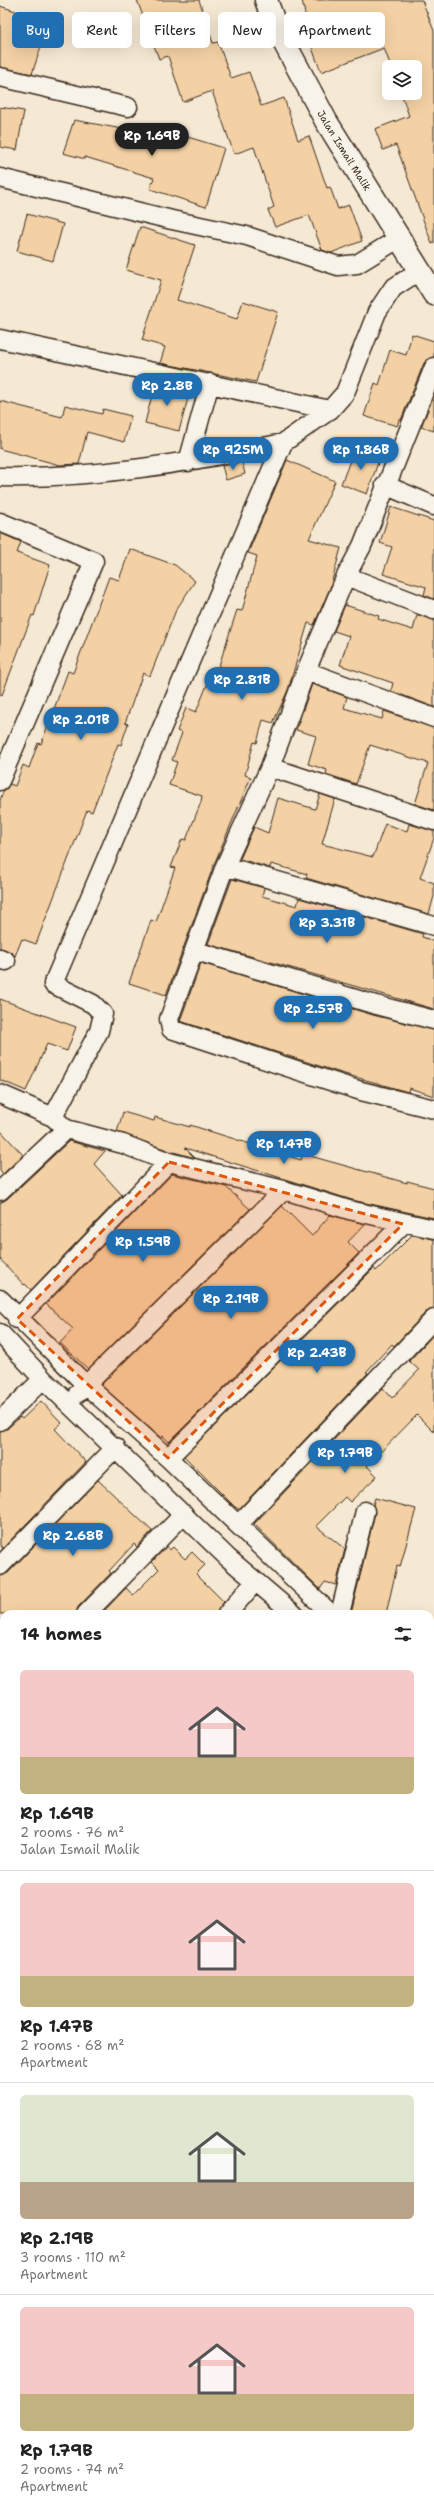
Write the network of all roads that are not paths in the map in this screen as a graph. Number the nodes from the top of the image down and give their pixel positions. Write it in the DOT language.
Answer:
graph roads {
  1 [pos="266,0"];
  2 [pos="0,76"];
  3 [pos="128,107"];
  4 [pos="0,178"];
  5 [pos="398,239"];
  6 [pos="419,271"];
  7 [pos="434,294"];
  8 [pos="0,338"];
  9 [pos="434,367"];
  10 [pos="210,383"];
  11 [pos="330,410"];
  12 [pos="283,443"];
  13 [pos="188,462"];
  14 [pos="0,477"];
  15 [pos="386,485"];
  16 [pos="434,506"];
  17 [pos="0,522"];
  18 [pos="346,576"];
  19 [pos="434,610"];
  20 [pos="306,671"];
  21 [pos="434,718"];
  22 [pos="270,767"];
  23 [pos="0,781"];
  24 [pos="434,821"];
  25 [pos="225,866"];
  26 [pos="434,926"];
  27 [pos="196,951"];
  28 [pos="434,1020"];
  29 [pos="0,1094"];
  30 [pos="434,1109"];
  31 [pos="53,1116"];
  32 [pos="66,1129"];
  33 [pos="169,1162"];
  34 [pos="284,1190"];
  35 [pos="0,1191"];
  36 [pos="403,1224"];
  37 [pos="434,1229"];
  38 [pos="0,1299"];
  39 [pos="18,1319"];
  40 [pos="434,1319"];
  41 [pos="0,1333"];
  42 [pos="43,1379"];
  43 [pos="86,1385"];
  44 [pos="68,1403"];
  45 [pos="0,1421"];
  46 [pos="116,1447"];
  47 [pos="168,1458"];
  48 [pos="365,1511"];
  49 [pos="184,1514"];
  50 [pos="238,1525"];
  51 [pos="0,1566"];
  52 [pos="255,1582"];
  53 [pos="90,1610"];
  54 [pos="230,1610"];
  55 [pos="289,1610"];
  56 [pos="327,1610"];
  57 [pos="341,1610"];
  1 -- 5 [label="main road, Jalan Ismail Malik"];
  2 -- 3 [label="street"];
  4 -- 5 [label="street"];
  5 -- 6 [label="main road, Jalan Ismail Malik"];
  6 -- 7 [label="main road, Jalan Ismail Malik"];
  6 -- 11 [label="street"];
  8 -- 10 [label="street"];
  9 -- 15 [label="street"];
  10 -- 11 [label="street"];
  10 -- 13 [label="street"];
  11 -- 12 [label="street"];
  12 -- 13 [label="street"];
  12 -- 31 [label="street"];
  13 -- 14 [label="street"];
  15 -- 16 [label="street"];
  15 -- 18 [label="street"];
  17 -- 23 [label="street"];
  18 -- 19 [label="street"];
  18 -- 20 [label="street"];
  20 -- 21 [label="street"];
  20 -- 22 [label="street"];
  22 -- 24 [label="street"];
  22 -- 25 [label="street"];
  25 -- 26 [label="street"];
  25 -- 27 [label="street"];
  27 -- 28 [label="street"];
  27 -- 30 [label="street"];
  29 -- 31 [label="street"];
  31 -- 32 [label="street"];
  32 -- 33 [label="street"];
  32 -- 35 [label="street"];
  33 -- 34 [label="street"];
  33 -- 39 [label="street"];
  34 -- 36 [label="street"];
  34 -- 43 [label="street"];
  36 -- 37 [label="street"];
  36 -- 47 [label="street"];
  38 -- 39 [label="street"];
  39 -- 43 [label="street"];
  40 -- 50 [label="street"];
  41 -- 42 [label="street"];
  42 -- 44 [label="street"];
  42 -- 45 [label="street"];
  43 -- 44 [label="street"];
  43 -- 47 [label="street"];
  44 -- 46 [label="street"];
  46 -- 49 [label="street"];
  46 -- 51 [label="street"];
  47 -- 50 [label="street"];
  48 -- 57 [label="street"];
  49 -- 52 [label="street"];
  49 -- 53 [label="street"];
  50 -- 56 [label="street"];
  52 -- 54 [label="street"];
  52 -- 55 [label="street"];
}
